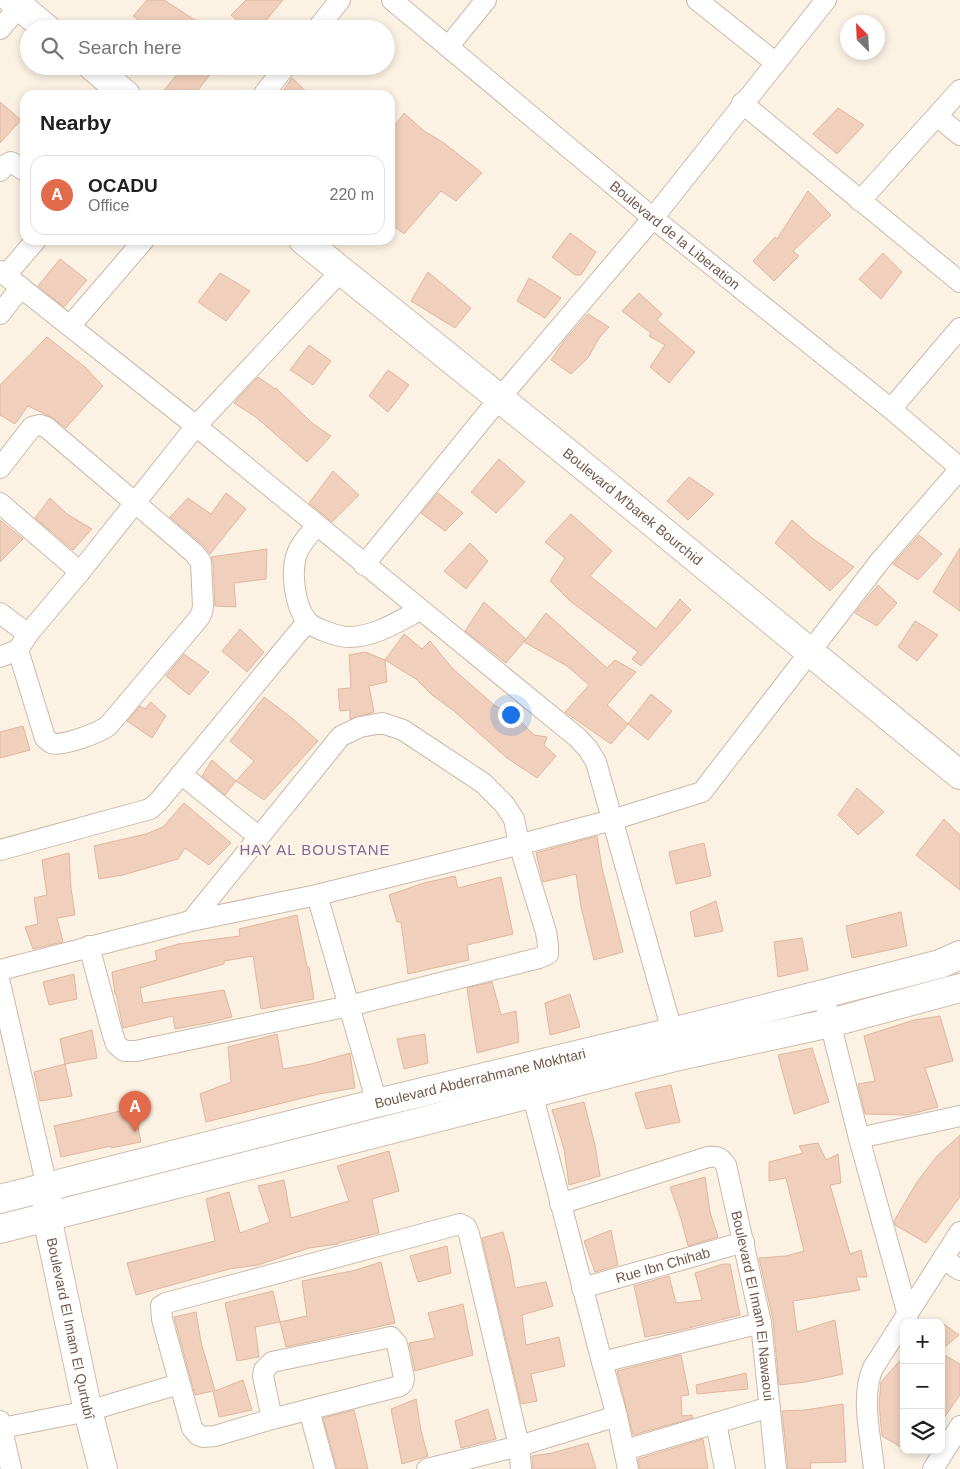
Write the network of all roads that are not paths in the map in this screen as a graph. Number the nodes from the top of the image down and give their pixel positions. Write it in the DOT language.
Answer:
graph roads {
  1 [pos="340,0"];
  2 [pos="392,0"];
  3 [pos="486,0"];
  4 [pos="697,0"];
  5 [pos="826,0"];
  6 [pos="19,2"];
  7 [pos="37,20"];
  8 [pos="324,20"];
  9 [pos="0,29"];
  10 [pos="448,47"];
  11 [pos="776,63"];
  12 [pos="103,75"];
  13 [pos="279,75"];
  14 [pos="120,90"];
  15 [pos="267,90"];
  16 [pos="960,90"];
  17 [pos="742,103"];
  18 [pos="937,116"];
  19 [pos="960,135"];
  20 [pos="20,168"];
  21 [pos="0,171"];
  22 [pos="860,201"];
  23 [pos="653,218"];
  24 [pos="32,245"];
  25 [pos="140,245"];
  26 [pos="309,245"];
  27 [pos="341,271"];
  28 [pos="9,278"];
  29 [pos="960,282"];
  30 [pos="0,314"];
  31 [pos="70,326"];
  32 [pos="960,328"];
  33 [pos="499,399"];
  34 [pos="891,409"];
  35 [pos="196,426"];
  36 [pos="0,468"];
  37 [pos="960,468"];
  38 [pos="0,503"];
  39 [pos="135,503"];
  40 [pos="316,526"];
  41 [pos="364,565"];
  42 [pos="80,572"];
  43 [pos="420,610"];
  44 [pos="0,613"];
  45 [pos="307,622"];
  46 [pos="15,647"];
  47 [pos="810,653"];
  48 [pos="181,774"];
  49 [pos="960,775"];
  50 [pos="612,820"];
  51 [pos="259,837"];
  52 [pos="519,844"];
  53 [pos="0,850"];
  54 [pos="317,895"];
  55 [pos="191,921"];
  56 [pos="89,946"];
  57 [pos="960,954"];
  58 [pos="0,970"];
  59 [pos="0,983"];
  60 [pos="960,988"];
  61 [pos="823,994"];
  62 [pos="349,1006"];
  63 [pos="830,1023"];
  64 [pos="676,1044"];
  65 [pos="526,1068"];
  66 [pos="532,1095"];
  67 [pos="377,1104"];
  68 [pos="960,1116"];
  69 [pos="859,1138"];
  70 [pos="47,1187"];
  71 [pos="0,1199"];
  72 [pos="560,1204"];
  73 [pos="47,1217"];
  74 [pos="0,1229"];
  75 [pos="960,1232"];
  76 [pos="744,1242"];
  77 [pos="943,1259"];
  78 [pos="960,1270"];
  79 [pos="582,1288"];
  80 [pos="908,1315"];
  81 [pos="762,1323"];
  82 [pos="602,1362"];
  83 [pos="179,1384"];
  84 [pos="770,1407"];
  85 [pos="309,1410"];
  86 [pos="88,1411"];
  87 [pos="617,1416"];
  88 [pos="272,1419"];
  89 [pos="716,1423"];
  90 [pos="1,1425"];
  91 [pos="960,1426"];
  92 [pos="519,1446"];
  93 [pos="624,1450"];
  94 [pos="11,1469"];
  95 [pos="103,1469"];
  96 [pos="325,1469"];
  97 [pos="426,1469"];
  98 [pos="521,1469"];
  99 [pos="628,1469"];
  100 [pos="725,1469"];
  101 [pos="776,1469"];
  102 [pos="874,1469"];
  103 [pos="933,1469"];
  1 -- 8 [label="street"];
  2 -- 10 [label="street, Boulevard de la Liberation"];
  3 -- 10 [label="street"];
  4 -- 11 [label="street"];
  5 -- 11 [label="street"];
  6 -- 7 [label="main road"];
  6 -- 9 [label="street"];
  10 -- 23 [label="street, Boulevard de la Liberation"];
  11 -- 17 [label="street"];
  12 -- 14 [label="main road"];
  13 -- 15 [label="street"];
  16 -- 18 [label="street"];
  17 -- 22 [label="street"];
  17 -- 23 [label="street"];
  18 -- 19 [label="street"];
  18 -- 22 [label="street"];
  20 -- 21 [label="street"];
  22 -- 29 [label="street"];
  23 -- 33 [label="street"];
  23 -- 34 [label="street, Boulevard de la Liberation"];
  24 -- 28 [label="street"];
  25 -- 31 [label="street"];
  26 -- 27 [label="main road, Boulevard M'barek Bourchid"];
  27 -- 33 [label="main road, Boulevard M'barek Bourchid"];
  27 -- 35 [label="street"];
  28 -- 30 [label="street"];
  28 -- 31 [label="street"];
  31 -- 35 [label="street"];
  32 -- 34 [label="street"];
  33 -- 41 [label="street"];
  33 -- 47 [label="main road, Boulevard M'barek Bourchid"];
  34 -- 37 [label="street, Boulevard de la Liberation"];
  35 -- 39 [label="street"];
  35 -- 40 [label="street"];
  36 -- 39 [label="street"];
  37 -- 47 [label="street"];
  38 -- 42 [label="street"];
  39 -- 42 [label="street"];
  39 -- 46 [label="street"];
  40 -- 41 [label="street"];
  40 -- 45 [label="street"];
  41 -- 43 [label="street"];
  42 -- 46 [label="street"];
  43 -- 45 [label="street"];
  43 -- 50 [label="street"];
  44 -- 46 [label="street"];
  45 -- 48 [label="street"];
  47 -- 49 [label="main road, Boulevard M'barek Bourchid"];
  47 -- 50 [label="street"];
  48 -- 51 [label="street"];
  48 -- 53 [label="street"];
  50 -- 52 [label="street"];
  50 -- 64 [label="street"];
  51 -- 52 [label="street"];
  51 -- 55 [label="street"];
  52 -- 54 [label="street"];
  52 -- 62 [label="street"];
  54 -- 55 [label="street"];
  54 -- 62 [label="street"];
  55 -- 56 [label="street"];
  56 -- 58 [label="street"];
  56 -- 62 [label="street"];
  57 -- 61 [label="main road, Boulevard Abderrahmane Mokhtari"];
  59 -- 70 [label="street"];
  60 -- 63 [label="main road, Boulevard Abderrahmane Mokhtari"];
  61 -- 63 [label="street"];
  61 -- 64 [label="main road, Boulevard Abderrahmane Mokhtari"];
  62 -- 67 [label="street"];
  63 -- 64 [label="main road, Boulevard Abderrahmane Mokhtari"];
  63 -- 69 [label="street"];
  64 -- 65 [label="main road, Boulevard Abderrahmane Mokhtari"];
  64 -- 66 [label="main road, Boulevard Abderrahmane Mokhtari"];
  65 -- 66 [label="street"];
  65 -- 67 [label="main road, Boulevard Abderrahmane Mokhtari"];
  66 -- 72 [label="street"];
  66 -- 73 [label="main road, Boulevard Abderrahmane Mokhtari"];
  67 -- 70 [label="main road, Boulevard Abderrahmane Mokhtari"];
  68 -- 69 [label="street"];
  69 -- 80 [label="street"];
  70 -- 71 [label="main road, Boulevard Abderrahmane Mokhtari"];
  70 -- 73 [label="main road, Boulevard El Imam El Qurtubî"];
  72 -- 76 [label="street, Boulevard El Imam El Nawaoui"];
  72 -- 79 [label="street"];
  73 -- 74 [label="main road, Boulevard Abderrahmane Mokhtari"];
  73 -- 86 [label="main road, Boulevard El Imam El Qurtubî"];
  75 -- 77 [label="street"];
  76 -- 79 [label="street, Rue Ibn Chihab"];
  76 -- 81 [label="street, Boulevard El Imam El Nawaoui"];
  77 -- 78 [label="street"];
  77 -- 80 [label="street"];
  79 -- 82 [label="street"];
  80 -- 102 [label="street"];
  81 -- 82 [label="street"];
  81 -- 84 [label="street, Boulevard El Imam El Nawaoui"];
  82 -- 87 [label="street"];
  83 -- 86 [label="street"];
  83 -- 88 [label="street"];
  83 -- 92 [label="street"];
  84 -- 89 [label="street"];
  84 -- 101 [label="street, Boulevard El Imam El Nawaoui"];
  85 -- 88 [label="street"];
  85 -- 88 [label="street"];
  85 -- 96 [label="street"];
  86 -- 90 [label="street"];
  86 -- 95 [label="main road, Boulevard El Imam El Qurtubî"];
  87 -- 92 [label="street"];
  87 -- 93 [label="street"];
  89 -- 93 [label="street"];
  89 -- 100 [label="street"];
  90 -- 94 [label="street"];
  91 -- 103 [label="street"];
  92 -- 97 [label="street"];
  92 -- 98 [label="street"];
  93 -- 99 [label="street"];
}
